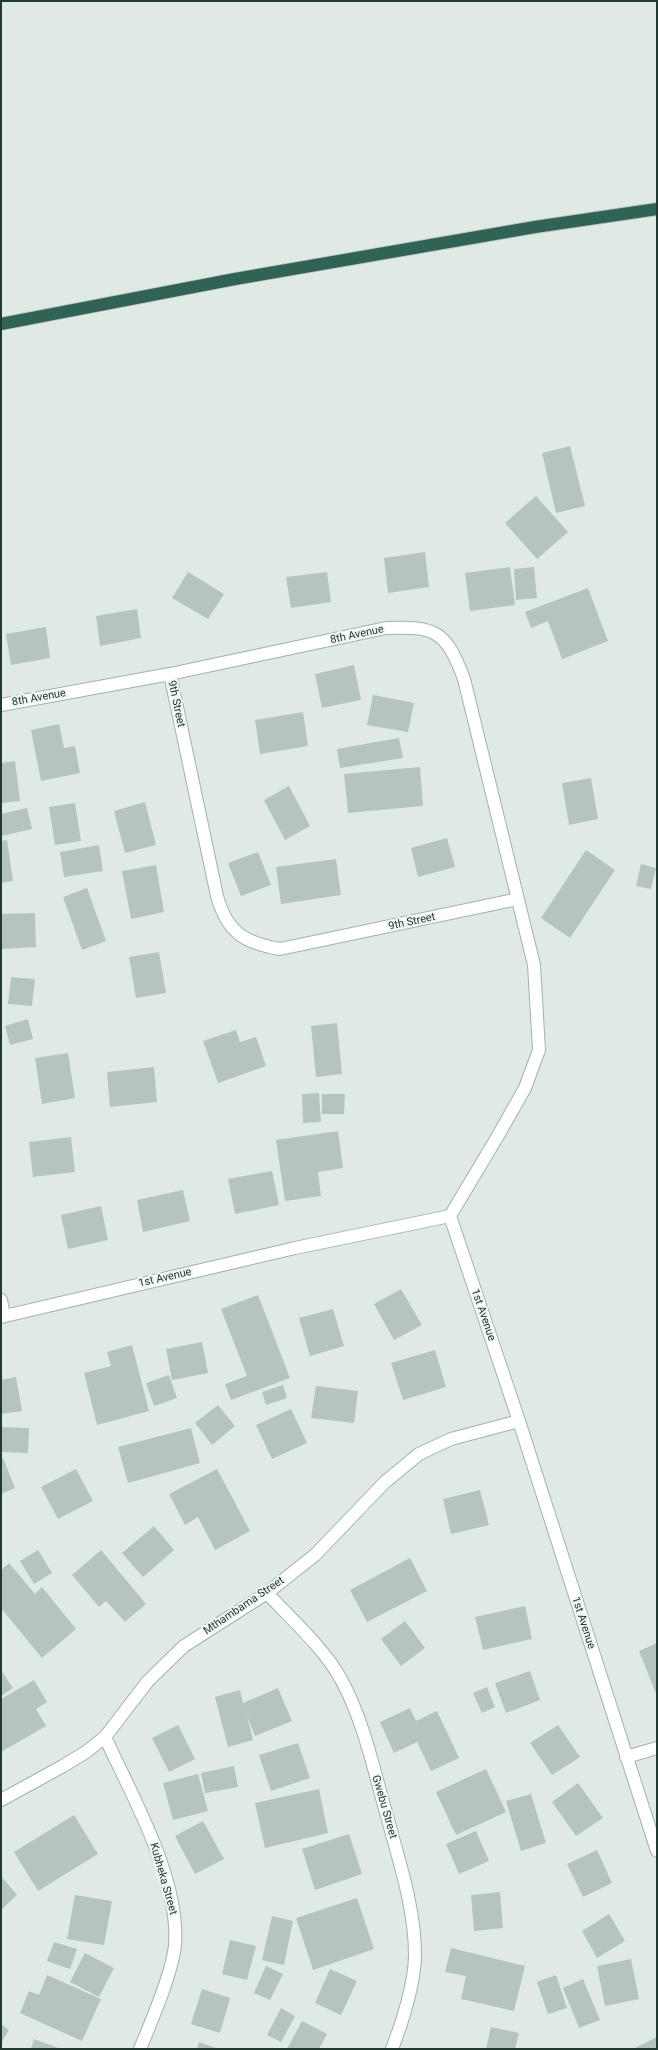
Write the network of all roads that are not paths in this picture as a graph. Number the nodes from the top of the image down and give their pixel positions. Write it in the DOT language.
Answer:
graph roads {
  1 [pos="657,209"];
  2 [pos="1,324"];
  3 [pos="170,674"];
  4 [pos="1,705"];
  5 [pos="518,899"];
  6 [pos="450,1216"];
  7 [pos="1,1300"];
  8 [pos="2,1316"];
  9 [pos="519,1421"];
  10 [pos="267,1593"];
  11 [pos="105,1737"];
  12 [pos="657,1748"];
  13 [pos="626,1757"];
  14 [pos="1,1800"];
  15 [pos="657,1851"];
  16 [pos="140,2049"];
  17 [pos="392,2049"];
  1 -- 2 [label="highway"];
  3 -- 4 [label="street, 8th Avenue"];
  3 -- 5 [label="street, 8th Avenue"];
  3 -- 5 [label="street, 9th Street"];
  5 -- 6 [label="street"];
  6 -- 8 [label="street, 1st Avenue"];
  6 -- 9 [label="street, 1st Avenue"];
  7 -- 8 [label="street"];
  9 -- 10 [label="street, Mthambama Street"];
  9 -- 13 [label="street, 1st Avenue"];
  10 -- 11 [label="street, Mthambama Street"];
  10 -- 17 [label="street, Gwebu Street"];
  11 -- 14 [label="street, Mthambama Street"];
  11 -- 16 [label="street, Kubheka Street"];
  12 -- 13 [label="street"];
  13 -- 15 [label="street, 1st Avenue"];
}
